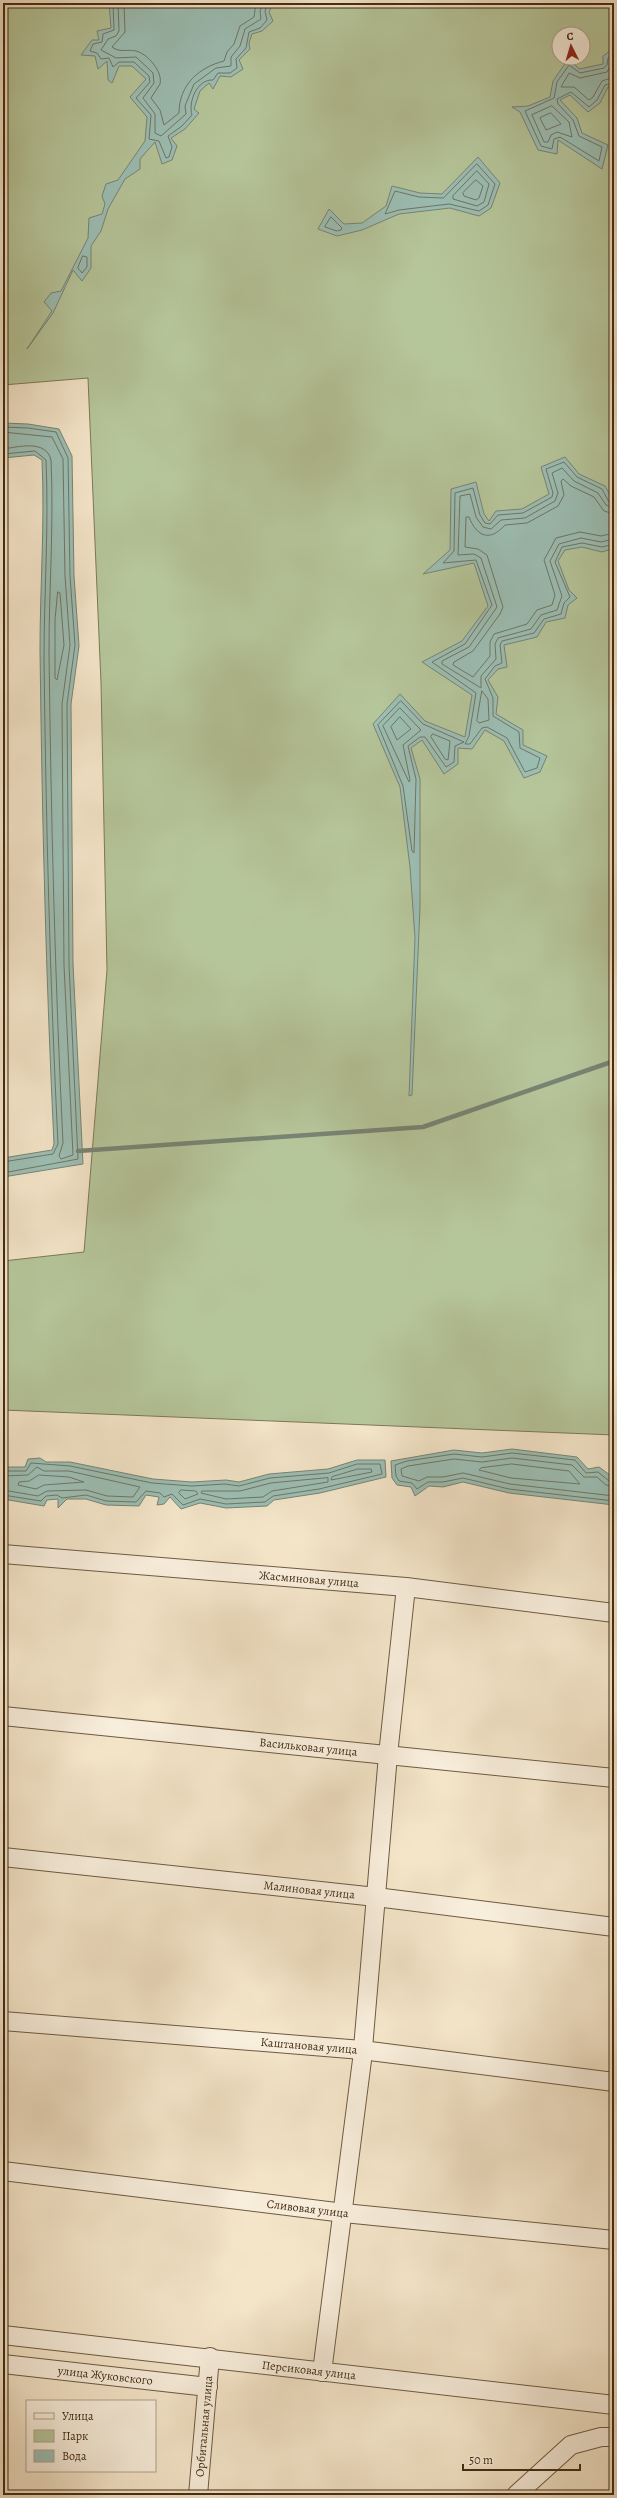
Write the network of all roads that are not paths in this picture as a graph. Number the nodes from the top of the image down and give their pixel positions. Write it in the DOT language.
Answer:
graph roads {
  1 [pos="3,1554"];
  2 [pos="406,1587"];
  3 [pos="614,1613"];
  4 [pos="3,1716"];
  5 [pos="388,1755"];
  6 [pos="614,1778"];
  7 [pos="3,1857"];
  8 [pos="376,1897"];
  9 [pos="614,1927"];
  10 [pos="3,2021"];
  11 [pos="362,2050"];
  12 [pos="614,2082"];
  13 [pos="3,2171"];
  14 [pos="344,2213"];
  15 [pos="614,2240"];
  16 [pos="3,2335"];
  17 [pos="210,2357"];
  18 [pos="3,2364"];
  19 [pos="322,2372"];
  20 [pos="208,2387"];
  21 [pos="614,2405"];
  22 [pos="614,2436"];
  23 [pos="198,2495"];
  24 [pos="516,2495"];
  1 -- 2 [label="street, Жасминовая улица"];
  2 -- 3 [label="street, Жасминовая улица"];
  2 -- 5 [label="street"];
  4 -- 5 [label="street, Васильковая улица"];
  5 -- 6 [label="street, Васильковая улица"];
  5 -- 8 [label="street"];
  7 -- 8 [label="street, Малиновая улица"];
  8 -- 9 [label="street, Малиновая улица"];
  8 -- 11 [label="street"];
  10 -- 11 [label="street, Каштановая улица"];
  11 -- 12 [label="street, Каштановая улица"];
  11 -- 14 [label="street"];
  13 -- 14 [label="street, Сливовая улица"];
  14 -- 15 [label="street, Сливовая улица"];
  14 -- 19 [label="street"];
  16 -- 17 [label="street, Персиковая улица"];
  17 -- 19 [label="street, Персиковая улица"];
  17 -- 20 [label="street, Орбитальная улица"];
  18 -- 20 [label="street, улица Жуковского"];
  19 -- 21 [label="street, Персиковая улица"];
  20 -- 23 [label="street, Орбитальная улица"];
  22 -- 24 [label="street"];
}
